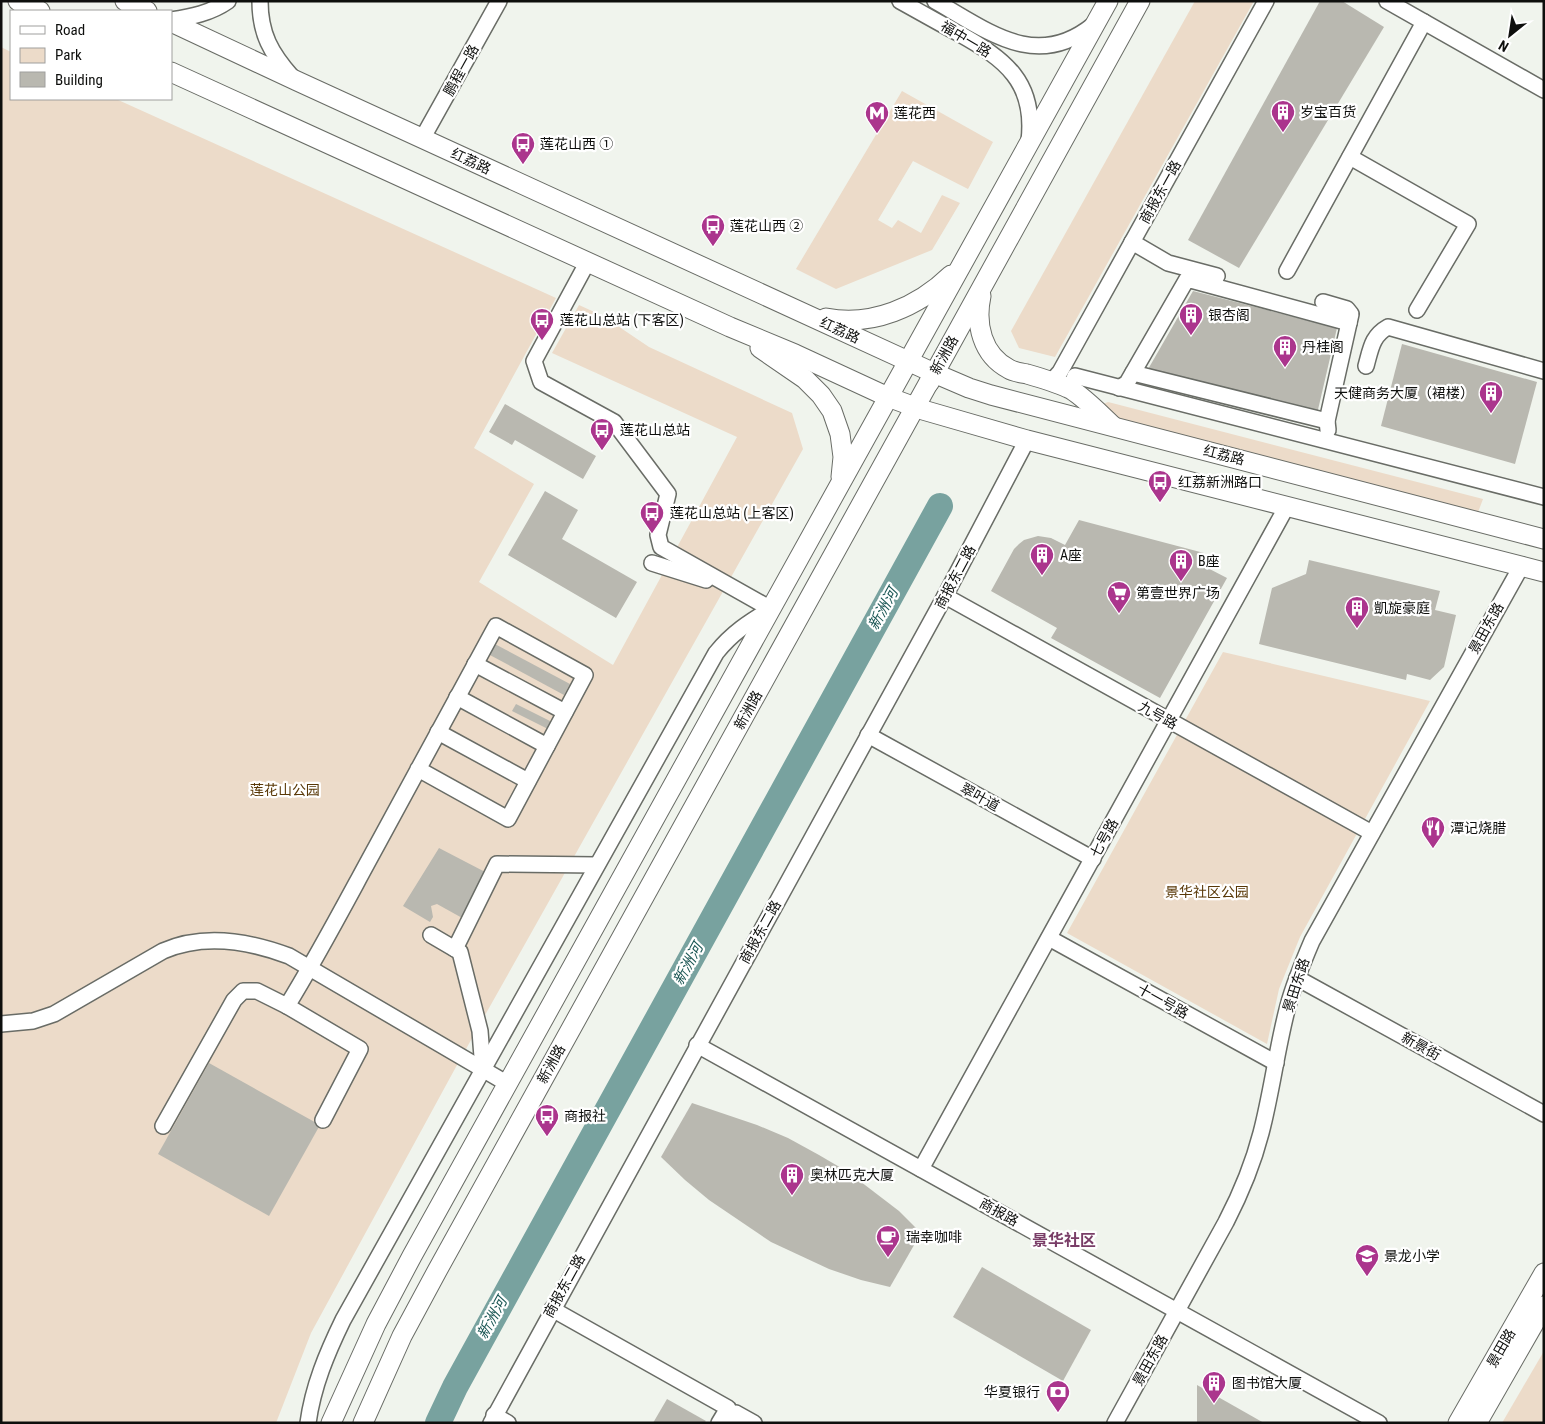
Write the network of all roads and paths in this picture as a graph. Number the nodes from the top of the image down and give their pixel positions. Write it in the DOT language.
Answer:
graph roads {
  1 [pos="18,1"];
  2 [pos="125,1"];
  3 [pos="228,1"];
  4 [pos="260,1"];
  5 [pos="499,1"];
  6 [pos="900,1"];
  7 [pos="935,1"];
  8 [pos="1108,1"];
  9 [pos="1140,1"];
  10 [pos="1266,1"];
  11 [pos="1387,1"];
  12 [pos="38,10"];
  13 [pos="145,10"];
  14 [pos="172,21"];
  15 [pos="172,21"];
  16 [pos="1424,22"];
  17 [pos="1096,23"];
  18 [pos="172,72"];
  19 [pos="297,82"];
  20 [pos="1544,90"];
  21 [pos="422,139"];
  22 [pos="1028,145"];
  23 [pos="1350,157"];
  24 [pos="1131,244"];
  25 [pos="966,257"];
  26 [pos="587,263"];
  27 [pos="1287,271"];
  28 [pos="1217,276"];
  29 [pos="986,279"];
  30 [pos="1187,279"];
  31 [pos="1323,302"];
  32 [pos="1417,310"];
  33 [pos="808,315"];
  34 [pos="1349,323"];
  35 [pos="730,327"];
  36 [pos="908,361"];
  37 [pos="1366,366"];
  38 [pos="1544,371"];
  39 [pos="934,373"];
  40 [pos="1133,373"];
  41 [pos="1052,381"];
  42 [pos="1073,382"];
  43 [pos="1120,388"];
  44 [pos="888,397"];
  45 [pos="915,407"];
  46 [pos="1327,422"];
  47 [pos="1115,427"];
  48 [pos="1027,440"];
  49 [pos="1333,443"];
  50 [pos="840,485"];
  51 [pos="1544,497"];
  52 [pos="1288,506"];
  53 [pos="1538,533"];
  54 [pos="652,563"];
  55 [pos="1522,565"];
  56 [pos="1544,572"];
  57 [pos="739,591"];
  58 [pos="944,596"];
  59 [pos="771,609"];
  60 [pos="475,664"];
  61 [pos="457,697"];
  62 [pos="565,712"];
  63 [pos="1169,720"];
  64 [pos="438,732"];
  65 [pos="868,735"];
  66 [pos="547,746"];
  67 [pos="418,769"];
  68 [pos="528,781"];
  69 [pos="1372,833"];
  70 [pos="1093,859"];
  71 [pos="597,866"];
  72 [pos="431,935"];
  73 [pos="1049,938"];
  74 [pos="455,949"];
  75 [pos="310,968"];
  76 [pos="1297,978"];
  77 [pos="287,1006"];
  78 [pos="1,1024"];
  79 [pos="697,1045"];
  80 [pos="1276,1063"];
  81 [pos="483,1070"];
  82 [pos="508,1084"];
  83 [pos="1544,1114"];
  84 [pos="323,1120"];
  85 [pos="163,1126"];
  86 [pos="921,1169"];
  87 [pos="1544,1273"];
  88 [pos="1544,1306"];
  89 [pos="552,1309"];
  90 [pos="1178,1311"];
  91 [pos="492,1419"];
  92 [pos="308,1423"];
  93 [pos="331,1423"];
  94 [pos="363,1423"];
  95 [pos="508,1423"];
  96 [pos="720,1423"];
  97 [pos="731,1423"];
  98 [pos="754,1423"];
  99 [pos="1115,1423"];
  100 [pos="1379,1423"];
  101 [pos="1458,1423"];
  102 [pos="1476,1423"];
  1 -- 12 [label="main road"];
  2 -- 13 [label="main road"];
  3 -- 14 [label="street"];
  4 -- 19 [label="street"];
  5 -- 21 [label="street, 鹏程一路"];
  6 -- 22 [label="street, 福中一路"];
  7 -- 17 [label="street, 福中一路"];
  8 -- 17 [label="main road, 新洲路"];
  9 -- 29 [label="main road, 新洲路"];
  10 -- 24 [label="street, 商报东一路"];
  11 -- 16 [label="street"];
  15 -- 19 [label="main road, 红荔路"];
  16 -- 20 [label="street"];
  16 -- 23 [label="street"];
  17 -- 22 [label="main road, 新洲路"];
  18 -- 26 [label="main road"];
  19 -- 21 [label="main road, 红荔路"];
  21 -- 33 [label="main road, 红荔路"];
  22 -- 25 [label="main road, 新洲路"];
  23 -- 27 [label="street"];
  23 -- 32 [label="street"];
  24 -- 28 [label="street"];
  24 -- 30 [label="street"];
  24 -- 41 [label="street, 商报东一路"];
  25 -- 33 [label="main road"];
  25 -- 36 [label="main road, 新洲路"];
  26 -- 35 [label="main road"];
  26 -- 57 [label="street"];
  29 -- 39 [label="main road, 新洲路"];
  29 -- 41 [label="main road"];
  30 -- 34 [label="street"];
  30 -- 40 [label="street"];
  31 -- 34 [label="street"];
  33 -- 36 [label="main road, 红荔路"];
  34 -- 46 [label="street"];
  35 -- 44 [label="main road"];
  35 -- 50 [label="main road"];
  36 -- 39 [label="main road, 红荔路"];
  36 -- 44 [label="main road, 新洲路"];
  37 -- 38 [label="street"];
  39 -- 45 [label="main road, 新洲路"];
  39 -- 47 [label="main road, 红荔路"];
  40 -- 43 [label="street"];
  40 -- 46 [label="street"];
  41 -- 42 [label="main road"];
  42 -- 43 [label="street"];
  42 -- 47 [label="main road"];
  43 -- 49 [label="street"];
  44 -- 45 [label="main road"];
  44 -- 50 [label="main road, 新洲路"];
  45 -- 48 [label="main road"];
  45 -- 94 [label="main road, 新洲路"];
  46 -- 49 [label="street"];
  47 -- 53 [label="main road, 红荔路"];
  48 -- 52 [label="main road"];
  48 -- 58 [label="street, 商报东二路"];
  49 -- 51 [label="street"];
  50 -- 59 [label="main road, 新洲路"];
  52 -- 55 [label="main road"];
  52 -- 63 [label="street, 七号路"];
  54 -- 57 [label="street"];
  55 -- 56 [label="main road"];
  55 -- 69 [label="street, 景田东路"];
  57 -- 59 [label="street"];
  58 -- 63 [label="street, 九号路"];
  58 -- 65 [label="street, 商报东二路"];
  59 -- 71 [label="street"];
  59 -- 82 [label="main road, 新洲路"];
  60 -- 61 [label="street"];
  60 -- 62 [label="street"];
  60 -- 62 [label="street"];
  61 -- 64 [label="street"];
  61 -- 66 [label="street"];
  62 -- 66 [label="street"];
  63 -- 69 [label="street, 九号路"];
  63 -- 70 [label="street, 七号路"];
  64 -- 67 [label="street"];
  64 -- 68 [label="street"];
  65 -- 70 [label="street, 翠叶道"];
  65 -- 79 [label="street, 商报东二路"];
  66 -- 68 [label="street"];
  67 -- 68 [label="street"];
  67 -- 75 [label="street"];
  69 -- 76 [label="street, 景田东路"];
  70 -- 73 [label="street, 七号路"];
  71 -- 74 [label="street"];
  71 -- 81 [label="street"];
  72 -- 74 [label="street"];
  73 -- 80 [label="street, 十一号路"];
  73 -- 86 [label="street, 七号路"];
  74 -- 81 [label="street"];
  75 -- 77 [label="street"];
  75 -- 78 [label="street"];
  75 -- 81 [label="street"];
  76 -- 80 [label="street, 景田东路"];
  76 -- 83 [label="street, 新景街"];
  77 -- 84 [label="street"];
  77 -- 85 [label="street"];
  79 -- 86 [label="street, 商报路"];
  79 -- 89 [label="street, 商报东二路"];
  80 -- 90 [label="street, 景田东路"];
  81 -- 82 [label="street"];
  81 -- 92 [label="street"];
  82 -- 93 [label="main road, 新洲路"];
  86 -- 90 [label="street, 商报路"];
  87 -- 101 [label="main road, 景田路"];
  88 -- 102 [label="main road, 景田路"];
  89 -- 91 [label="street, 商报东二路"];
  89 -- 96 [label="street"];
  90 -- 99 [label="street, 景田东路"];
  90 -- 100 [label="street, 商报路"];
  91 -- 95 [label="street"];
  97 -- 98 [label="street"];
}
